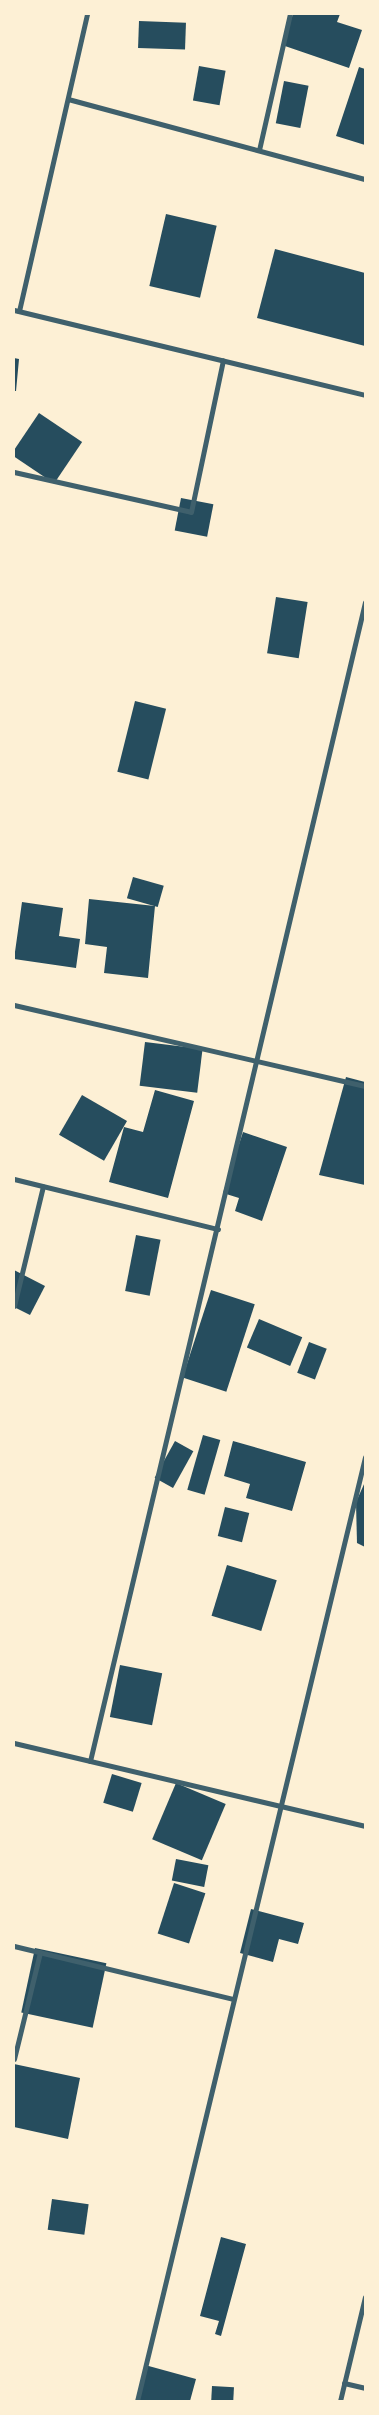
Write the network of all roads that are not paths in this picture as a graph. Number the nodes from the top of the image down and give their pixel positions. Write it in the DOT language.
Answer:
graph roads {
  1 [pos="87,14"];
  2 [pos="290,14"];
  3 [pos="68,99"];
  4 [pos="259,150"];
  5 [pos="365,179"];
  6 [pos="16,310"];
  7 [pos="223,360"];
  8 [pos="365,394"];
  9 [pos="14,472"];
  10 [pos="365,602"];
  11 [pos="14,1005"];
  12 [pos="258,1062"];
  13 [pos="365,1086"];
  14 [pos="14,1179"];
  15 [pos="43,1186"];
  16 [pos="218,1229"];
  17 [pos="14,1306"];
  18 [pos="365,1457"];
  19 [pos="14,1743"];
  20 [pos="90,1761"];
  21 [pos="280,1806"];
  22 [pos="365,1826"];
  23 [pos="14,1946"];
  24 [pos="40,1952"];
  25 [pos="233,1999"];
  26 [pos="14,2059"];
  27 [pos="365,2296"];
  28 [pos="344,2383"];
  29 [pos="365,2388"];
  30 [pos="137,2401"];
  31 [pos="340,2401"];
  1 -- 3 [label="street"];
  2 -- 4 [label="street"];
  3 -- 4 [label="street"];
  3 -- 6 [label="street"];
  4 -- 5 [label="street"];
  6 -- 7 [label="street"];
  7 -- 8 [label="street"];
  7 -- 9 [label="street"];
  10 -- 12 [label="street"];
  11 -- 12 [label="street"];
  12 -- 13 [label="street"];
  12 -- 16 [label="street"];
  14 -- 15 [label="street"];
  15 -- 16 [label="street"];
  15 -- 17 [label="street"];
  16 -- 20 [label="street"];
  18 -- 21 [label="street"];
  19 -- 20 [label="street"];
  20 -- 21 [label="street"];
  21 -- 22 [label="street"];
  21 -- 25 [label="street"];
  23 -- 24 [label="street"];
  24 -- 25 [label="street"];
  24 -- 26 [label="street"];
  25 -- 30 [label="street"];
  27 -- 28 [label="street"];
  28 -- 29 [label="street"];
  28 -- 31 [label="street"];
}
